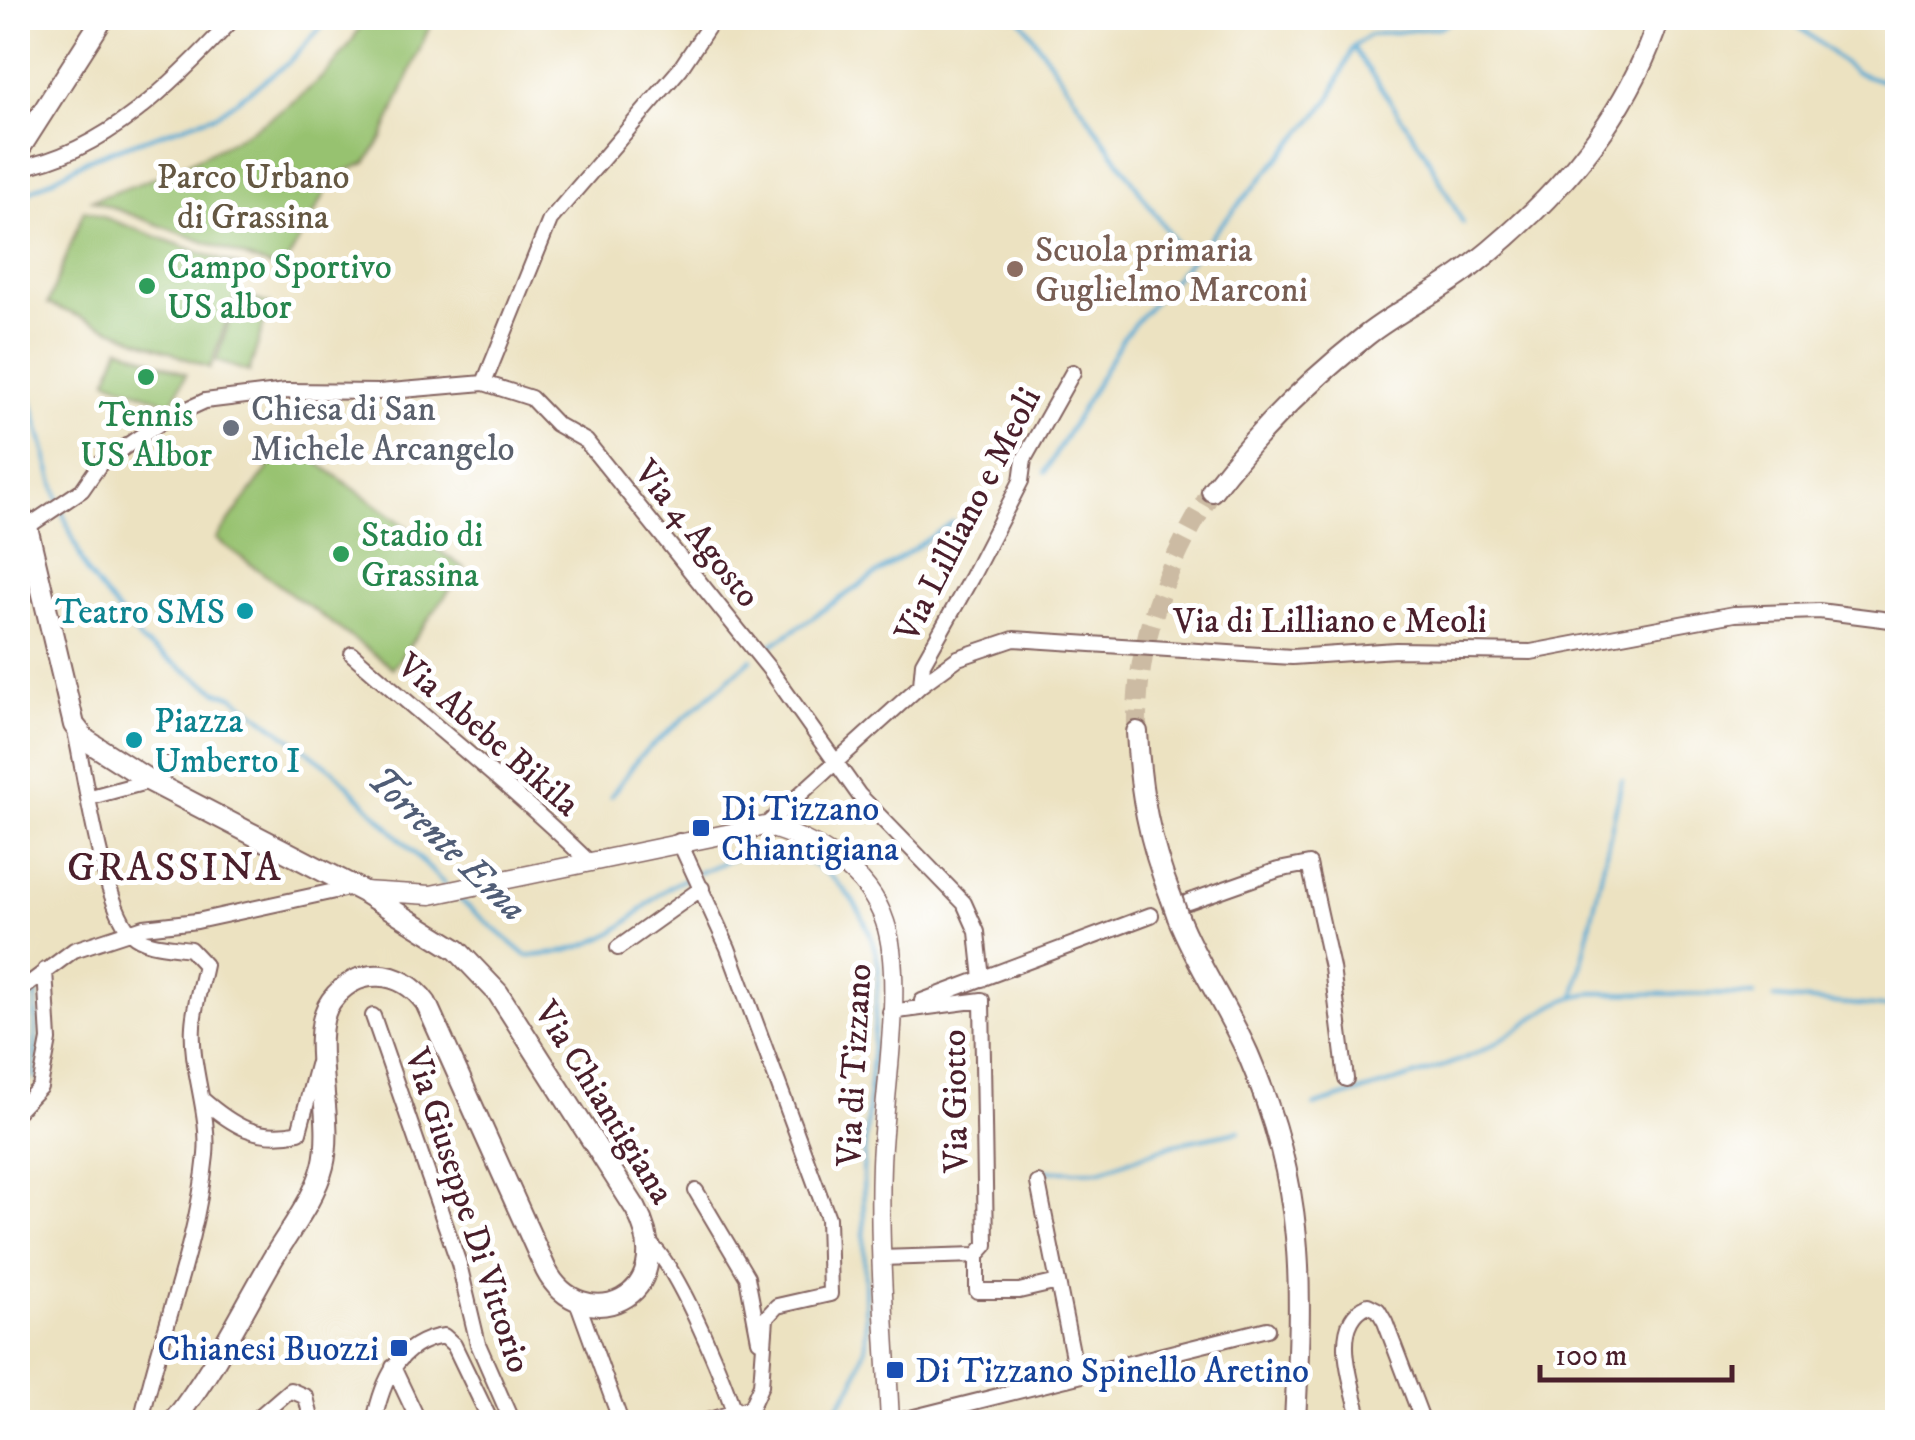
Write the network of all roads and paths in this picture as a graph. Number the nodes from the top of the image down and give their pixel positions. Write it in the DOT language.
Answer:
graph roads {
  1 [pos="104,18"];
  2 [pos="234,18"];
  3 [pos="714,18"];
  4 [pos="1656,27"];
  5 [pos="18,151"];
  6 [pos="18,168"];
  7 [pos="1073,372"];
  8 [pos="484,383"];
  9 [pos="1212,491"];
  10 [pos="29,518"];
  11 [pos="1898,621"];
  12 [pos="352,654"];
  13 [pos="920,685"];
  14 [pos="74,726"];
  15 [pos="1137,732"];
  16 [pos="836,758"];
  17 [pos="166,762"];
  18 [pos="200,762"];
  19 [pos="150,781"];
  20 [pos="91,798"];
  21 [pos="765,826"];
  22 [pos="679,841"];
  23 [pos="587,860"];
  24 [pos="701,886"];
  25 [pos="358,889"];
  26 [pos="1179,906"];
  27 [pos="1151,916"];
  28 [pos="132,934"];
  29 [pos="618,948"];
  30 [pos="40,974"];
  31 [pos="982,980"];
  32 [pos="18,992"];
  33 [pos="896,1010"];
  34 [pos="373,1016"];
  35 [pos="320,1052"];
  36 [pos="1346,1078"];
  37 [pos="202,1099"];
  38 [pos="18,1110"];
  39 [pos="1038,1183"];
  40 [pos="696,1191"];
  41 [pos="652,1245"];
  42 [pos="978,1255"];
  43 [pos="880,1258"];
  44 [pos="1058,1282"];
  45 [pos="578,1301"];
  46 [pos="1268,1329"];
  47 [pos="763,1359"];
  48 [pos="1074,1362"];
  49 [pos="393,1367"];
  50 [pos="1086,1375"];
  51 [pos="1067,1379"];
  52 [pos="735,1417"];
  53 [pos="616,1421"];
  54 [pos="141,1422"];
  55 [pos="172,1422"];
  56 [pos="253,1422"];
  57 [pos="312,1422"];
  58 [pos="374,1422"];
  59 [pos="419,1422"];
  60 [pos="491,1422"];
  61 [pos="512,1422"];
  62 [pos="703,1422"];
  63 [pos="892,1422"];
  64 [pos="1296,1422"];
  65 [pos="1361,1422"];
  66 [pos="1423,1422"];
  1 -- 5 [label="main road"];
  2 -- 6 [label="street"];
  3 -- 8 [label="street"];
  4 -- 9 [label="main road"];
  7 -- 13 [label="street, Via Lilliano e Meoli"];
  8 -- 10 [label="street"];
  8 -- 16 [label="street, Via 4 Agosto"];
  10 -- 14 [label="main road"];
  11 -- 13 [label="street, Via di Lilliano e Meoli"];
  12 -- 23 [label="street, Via Abebe Bikila"];
  13 -- 16 [label="street, Via di Lilliano e Meoli"];
  14 -- 19 [label="main road, Via Chiantigiana"];
  14 -- 20 [label="street"];
  15 -- 26 [label="main road"];
  16 -- 21 [label="street, Via di Lilliano e Meoli"];
  16 -- 31 [label="street, Via 4 Agosto"];
  17 -- 18 [label="street"];
  19 -- 20 [label="street"];
  19 -- 25 [label="main road, Via Chiantigiana"];
  20 -- 28 [label="street"];
  21 -- 22 [label="street"];
  21 -- 33 [label="street, Via di Tizzano"];
  22 -- 23 [label="street"];
  22 -- 24 [label="street"];
  23 -- 25 [label="street"];
  24 -- 29 [label="street"];
  24 -- 47 [label="street"];
  25 -- 28 [label="street"];
  25 -- 41 [label="main road, Via Chiantigiana"];
  26 -- 36 [label="street"];
  26 -- 64 [label="main road"];
  27 -- 31 [label="street"];
  28 -- 30 [label="street"];
  28 -- 37 [label="street"];
  30 -- 32 [label="street"];
  30 -- 38 [label="street"];
  31 -- 33 [label="street"];
  33 -- 42 [label="street, Via Giotto"];
  33 -- 43 [label="street, Via di Tizzano"];
  34 -- 61 [label="street, Via Giuseppe Di Vittorio"];
  35 -- 37 [label="street"];
  35 -- 45 [label="main road"];
  35 -- 55 [label="main road"];
  37 -- 54 [label="street"];
  39 -- 44 [label="street"];
  40 -- 47 [label="street"];
  41 -- 45 [label="main road, Via Chiantigiana"];
  41 -- 52 [label="street"];
  42 -- 43 [label="street"];
  42 -- 44 [label="street, Via Giotto"];
  43 -- 63 [label="street, Via di Tizzano"];
  44 -- 48 [label="street"];
  45 -- 53 [label="street"];
  46 -- 50 [label="street, Via di Tizzano"];
  47 -- 52 [label="street"];
  48 -- 50 [label="street"];
  48 -- 51 [label="street"];
  49 -- 58 [label="street"];
  49 -- 59 [label="street"];
  49 -- 60 [label="street"];
  50 -- 51 [label="street, Via di Tizzano"];
  51 -- 63 [label="street, Via di Tizzano"];
  52 -- 62 [label="street"];
  56 -- 57 [label="street"];
  65 -- 66 [label="street"];
}
